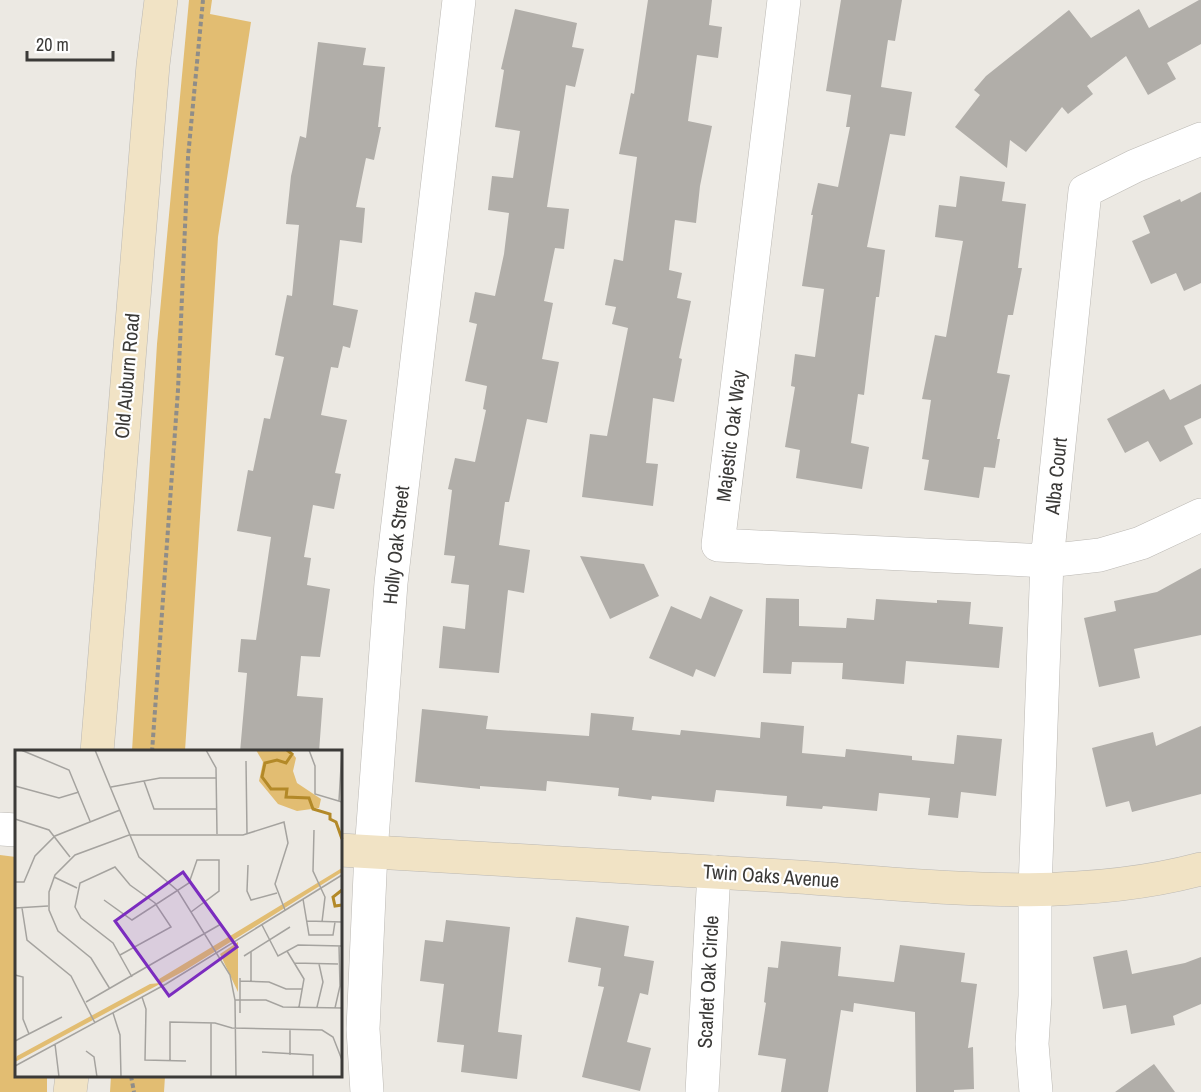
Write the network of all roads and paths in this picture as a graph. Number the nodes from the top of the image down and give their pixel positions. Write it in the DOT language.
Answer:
graph roads {
  1 [pos="161,0"];
  2 [pos="203,0"];
  3 [pos="459,0"];
  4 [pos="784,0"];
  5 [pos="1201,139"];
  6 [pos="1201,515"];
  7 [pos="1047,561"];
  8 [pos="97,750"];
  9 [pos="152,750"];
  10 [pos="0,829"];
  11 [pos="15,830"];
  12 [pos="356,851"];
  13 [pos="1201,869"];
  14 [pos="714,872"];
  15 [pos="1035,889"];
  16 [pos="72,1077"];
  17 [pos="131,1077"];
  18 [pos="70,1092"];
  19 [pos="134,1092"];
  20 [pos="367,1092"];
  21 [pos="702,1092"];
  22 [pos="1036,1092"];
  1 -- 8 [label="street, Old Auburn Road"];
  2 -- 9 [label="path"];
  3 -- 12 [label="street, Holly Oak Street"];
  4 -- 7 [label="street, Majestic Oak Way"];
  5 -- 7 [label="street, Alba Court"];
  6 -- 7 [label="street"];
  7 -- 15 [label="street, Alba Court"];
  10 -- 11 [label="street"];
  12 -- 14 [label="street, Twin Oaks Avenue"];
  12 -- 20 [label="street, Holly Oak Street"];
  13 -- 15 [label="street, Twin Oaks Avenue"];
  14 -- 15 [label="street, Twin Oaks Avenue"];
  14 -- 21 [label="street, Scarlet Oak Circle"];
  15 -- 22 [label="street"];
  16 -- 18 [label="street"];
  17 -- 19 [label="path"];
}
